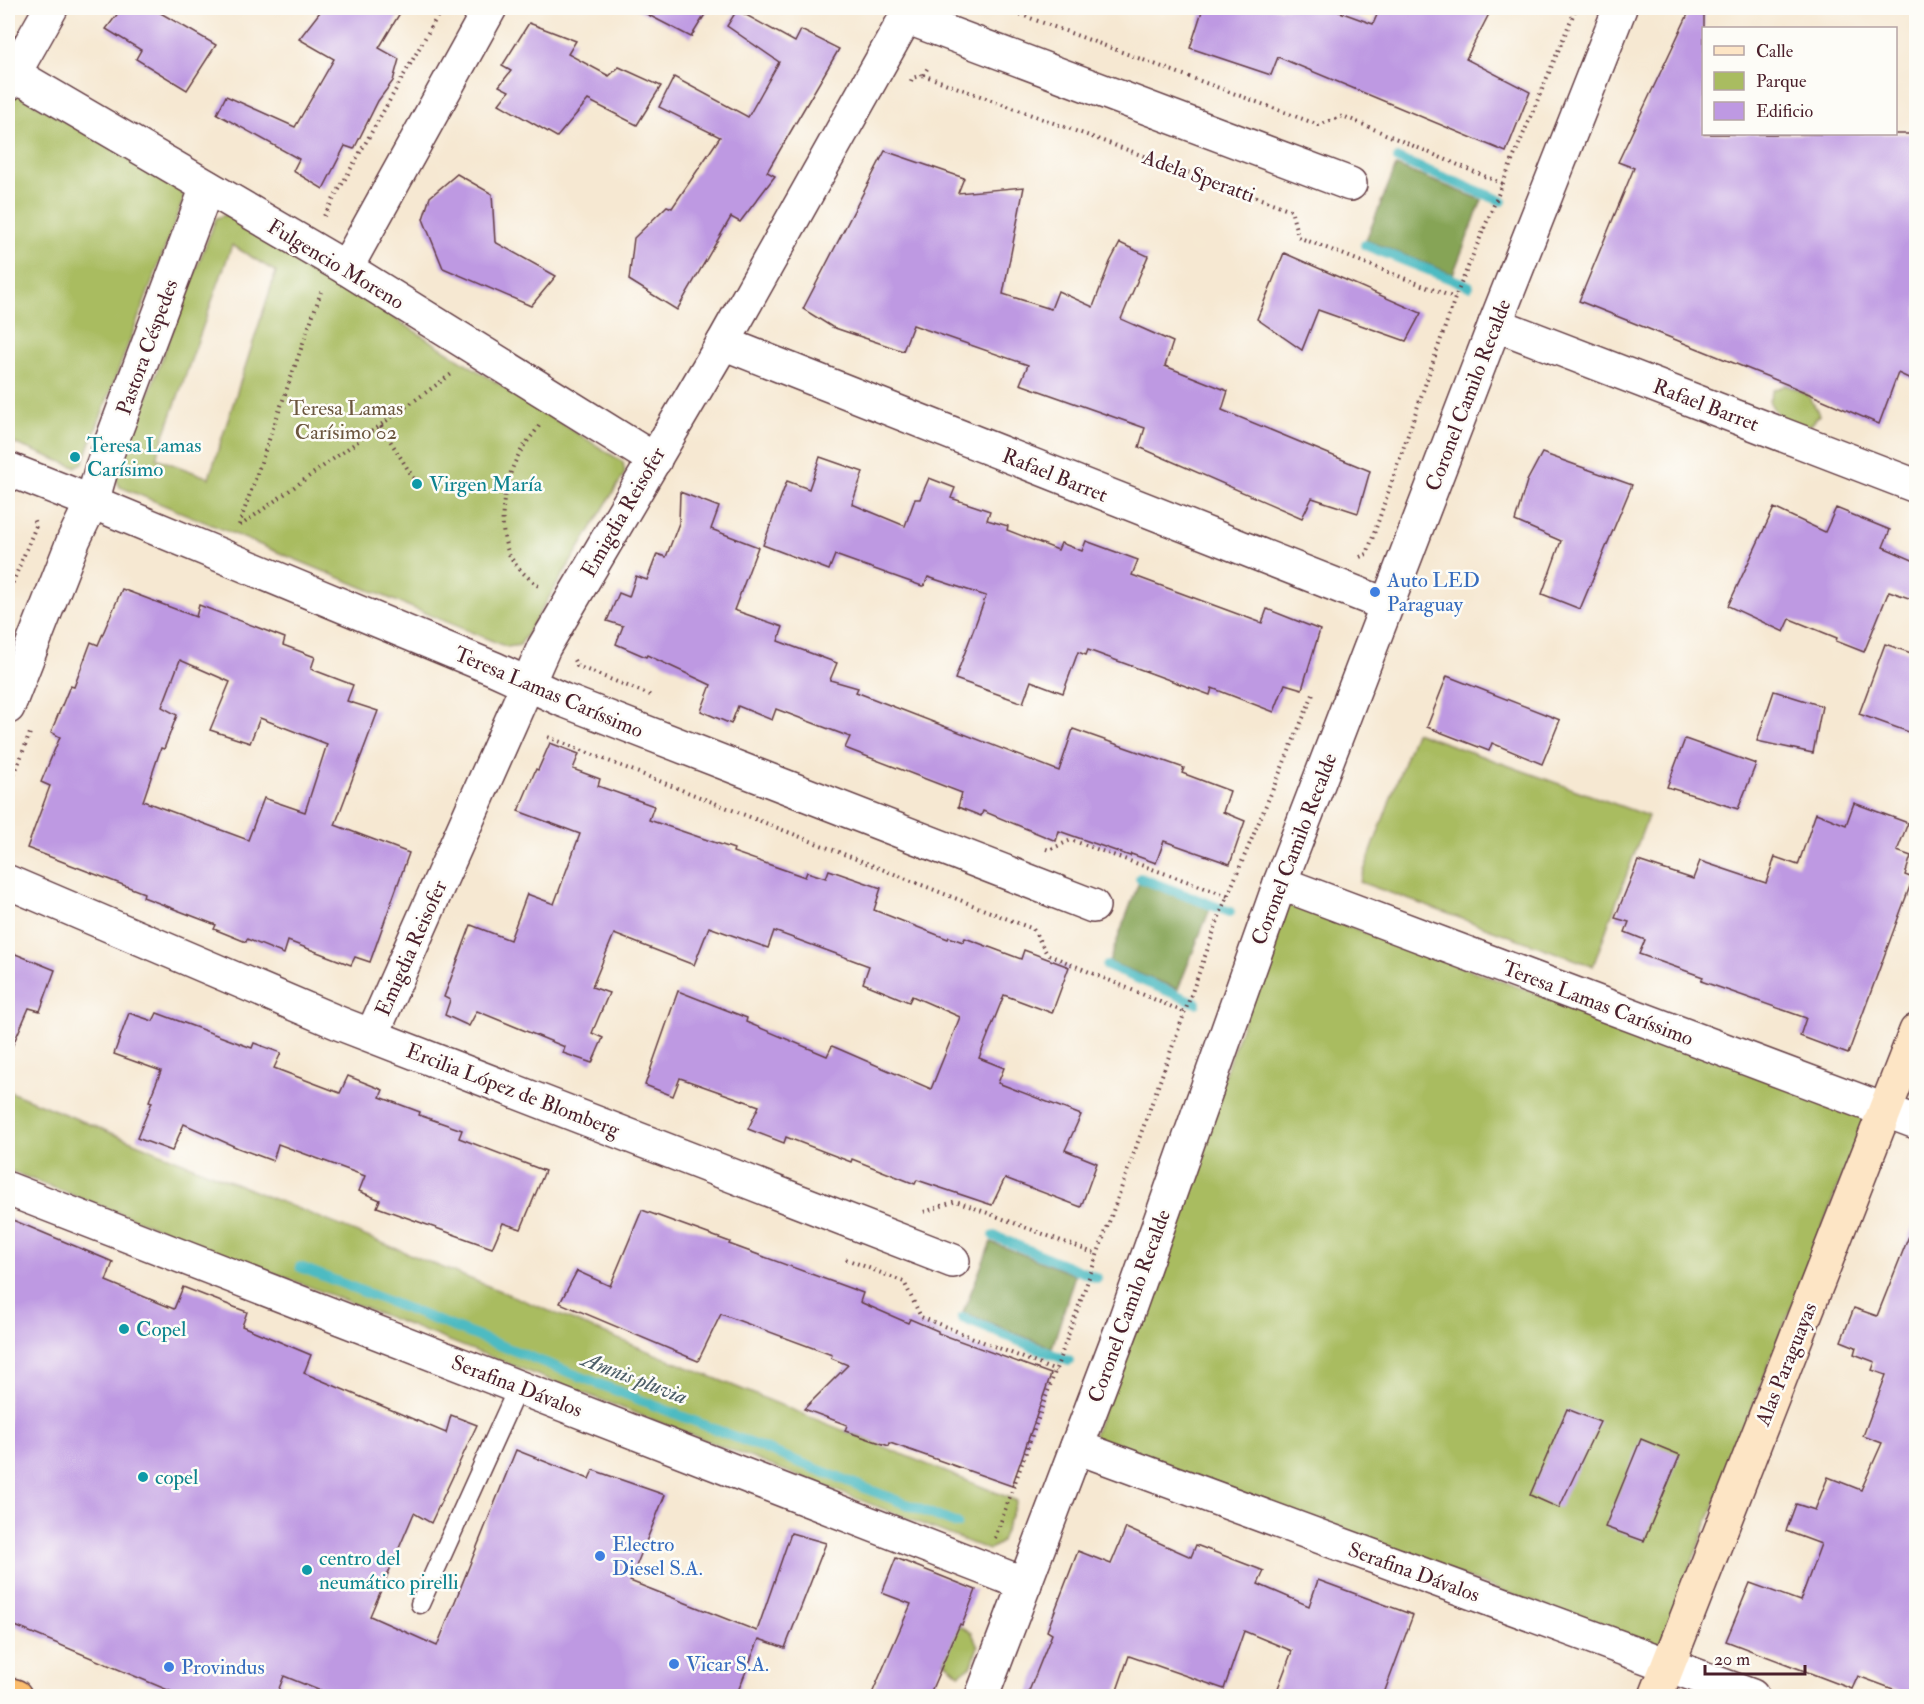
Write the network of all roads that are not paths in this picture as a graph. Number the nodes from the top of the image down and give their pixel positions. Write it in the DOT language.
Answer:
graph roads {
  1 [pos="51,8"];
  2 [pos="490,8"];
  3 [pos="1620,8"];
  4 [pos="909,13"];
  5 [pos="10,80"];
  6 [pos="1350,183"];
  7 [pos="207,187"];
  8 [pos="335,275"];
  9 [pos="1495,324"];
  10 [pos="723,343"];
  11 [pos="655,460"];
  12 [pos="8,469"];
  13 [pos="1917,486"];
  14 [pos="92,502"];
  15 [pos="1388,605"];
  16 [pos="527,683"];
  17 [pos="8,707"];
  18 [pos="1280,883"];
  19 [pos="8,884"];
  20 [pos="1093,906"];
  21 [pos="1917,1031"];
  22 [pos="372,1035"];
  23 [pos="1886,1111"];
  24 [pos="1917,1122"];
  25 [pos="8,1189"];
  26 [pos="953,1261"];
  27 [pos="518,1387"];
  28 [pos="1077,1447"];
  29 [pos="1025,1584"];
  30 [pos="420,1604"];
  31 [pos="1667,1665"];
  32 [pos="8,1694"];
  33 [pos="15,1696"];
  34 [pos="982,1696"];
  35 [pos="1656,1696"];
  36 [pos="1752,1696"];
  1 -- 5 [label="street"];
  2 -- 8 [label="street"];
  3 -- 9 [label="street, Coronel Camilo Recalde"];
  4 -- 6 [label="street"];
  4 -- 10 [label="street, Emigdia Reisofer"];
  5 -- 7 [label="street, Fulgencio Moreno"];
  7 -- 8 [label="street, Fulgencio Moreno"];
  7 -- 14 [label="street, Pastora Céspedes"];
  8 -- 11 [label="street, Fulgencio Moreno"];
  9 -- 13 [label="street, Rafael Barret"];
  9 -- 15 [label="street, Coronel Camilo Recalde"];
  10 -- 11 [label="street, Emigdia Reisofer"];
  10 -- 15 [label="street, Rafael Barret"];
  11 -- 16 [label="street, Emigdia Reisofer"];
  12 -- 14 [label="street, Teresa Lamas Caríssimo"];
  14 -- 16 [label="street, Teresa Lamas Caríssimo"];
  14 -- 17 [label="street, Pastora Céspedes"];
  15 -- 18 [label="street, Coronel Camilo Recalde"];
  16 -- 20 [label="street, Teresa Lamas Caríssimo"];
  16 -- 22 [label="street, Emigdia Reisofer"];
  18 -- 23 [label="street, Teresa Lamas Caríssimo"];
  18 -- 28 [label="street, Coronel Camilo Recalde"];
  19 -- 22 [label="street, Ercilia López de Blomberg"];
  21 -- 23 [label="street, Alas Paraguayas"];
  22 -- 26 [label="street, Ercilia López de Blomberg"];
  23 -- 24 [label="street, Teresa Lamas Caríssimo"];
  23 -- 31 [label="street, Alas Paraguayas"];
  25 -- 27 [label="street, Serafina Dávalos"];
  27 -- 29 [label="street, Serafina Dávalos"];
  27 -- 30 [label="lane"];
  28 -- 29 [label="street, Coronel Camilo Recalde"];
  28 -- 31 [label="street, Serafina Dávalos"];
  29 -- 34 [label="street, Coronel Camilo Recalde"];
  31 -- 35 [label="street, Alas Paraguayas"];
  31 -- 36 [label="street, Serafina Dávalos"];
  32 -- 33 [label="highway"];
}
